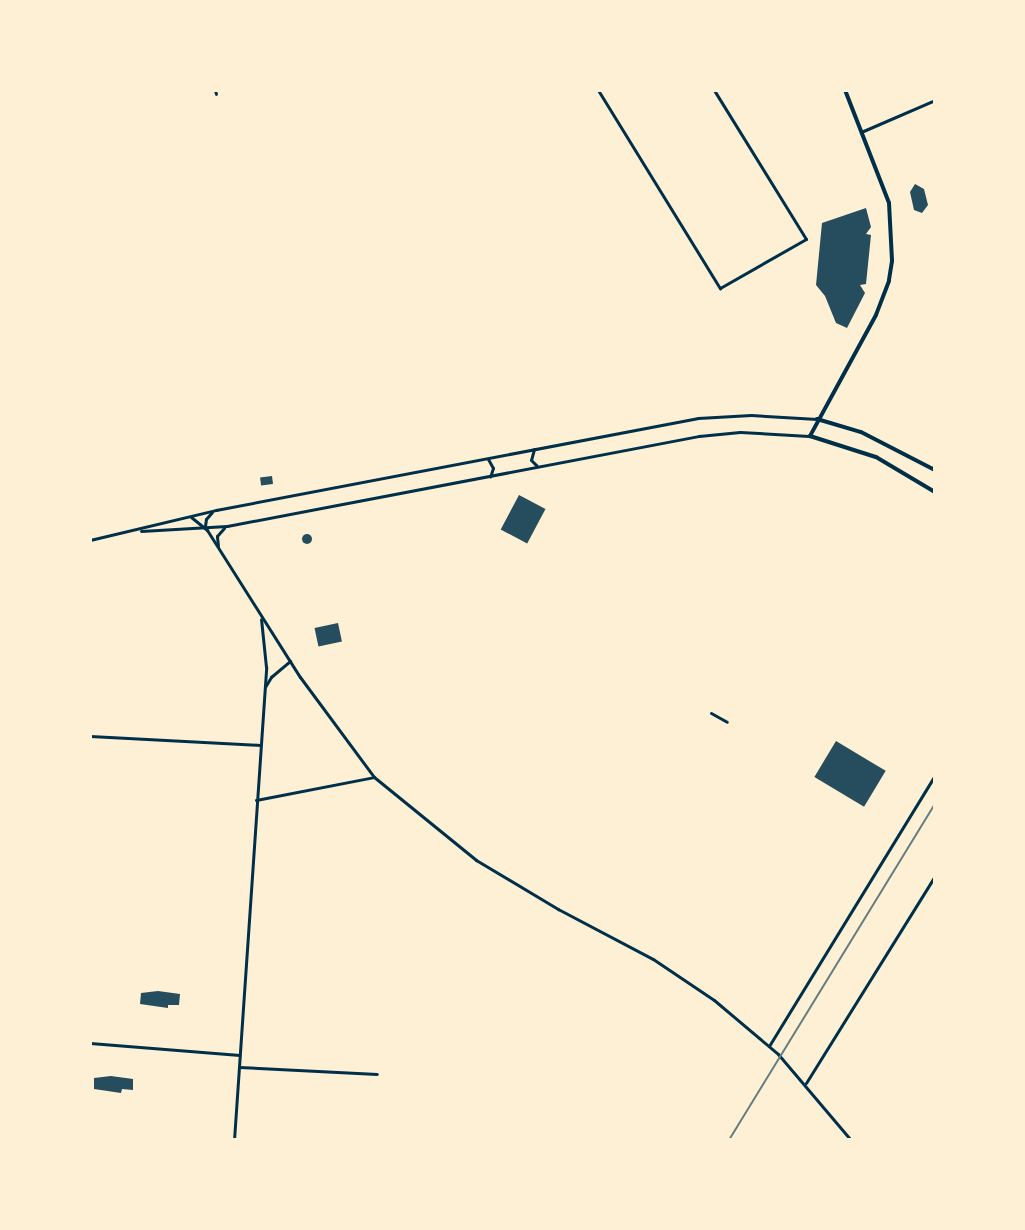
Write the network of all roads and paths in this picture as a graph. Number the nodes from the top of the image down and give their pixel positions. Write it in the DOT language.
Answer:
graph roads {
  1 [pos="598,90"];
  2 [pos="714,90"];
  3 [pos="845,90"];
  4 [pos="935,100"];
  5 [pos="861,132"];
  6 [pos="817,419"];
  7 [pos="810,436"];
  8 [pos="534,449"];
  9 [pos="487,458"];
  10 [pos="539,467"];
  11 [pos="935,470"];
  12 [pos="490,477"];
  13 [pos="935,492"];
  14 [pos="216,510"];
  15 [pos="191,517"];
  16 [pos="227,526"];
  17 [pos="207,530"];
  18 [pos="134,531"];
  19 [pos="90,540"];
  20 [pos="218,549"];
  21 [pos="260,615"];
  22 [pos="290,661"];
  23 [pos="264,688"];
  24 [pos="711,713"];
  25 [pos="727,722"];
  26 [pos="90,736"];
  27 [pos="260,745"];
  28 [pos="935,775"];
  29 [pos="374,777"];
  30 [pos="256,800"];
  31 [pos="935,876"];
  32 [pos="90,1043"];
  33 [pos="769,1046"];
  34 [pos="240,1055"];
  35 [pos="239,1067"];
  36 [pos="377,1074"];
  37 [pos="806,1083"];
  38 [pos="234,1140"];
  39 [pos="851,1140"];
  1 -- 2 [label="street"];
  3 -- 5 [label="main road"];
  4 -- 5 [label="street"];
  5 -- 6 [label="main road"];
  6 -- 7 [label="main road"];
  6 -- 8 [label="street"];
  6 -- 11 [label="main road"];
  7 -- 10 [label="street"];
  7 -- 13 [label="main road"];
  8 -- 9 [label="street"];
  8 -- 10 [label="street"];
  9 -- 12 [label="street"];
  9 -- 14 [label="street"];
  10 -- 12 [label="street"];
  12 -- 16 [label="street"];
  14 -- 15 [label="street"];
  14 -- 17 [label="street"];
  15 -- 17 [label="street"];
  15 -- 18 [label="street"];
  16 -- 17 [label="street"];
  16 -- 20 [label="street"];
  17 -- 18 [label="street"];
  17 -- 20 [label="street"];
  18 -- 19 [label="street"];
  20 -- 21 [label="street"];
  21 -- 22 [label="street"];
  21 -- 23 [label="street"];
  22 -- 23 [label="street"];
  22 -- 29 [label="street"];
  23 -- 27 [label="street"];
  24 -- 25 [label="street"];
  26 -- 27 [label="street"];
  27 -- 30 [label="street"];
  28 -- 33 [label="street"];
  29 -- 30 [label="street"];
  29 -- 33 [label="street"];
  30 -- 34 [label="street"];
  31 -- 37 [label="street"];
  32 -- 34 [label="street"];
  33 -- 37 [label="street"];
  34 -- 35 [label="street"];
  35 -- 36 [label="street"];
  35 -- 38 [label="street"];
  37 -- 39 [label="street"];
}
